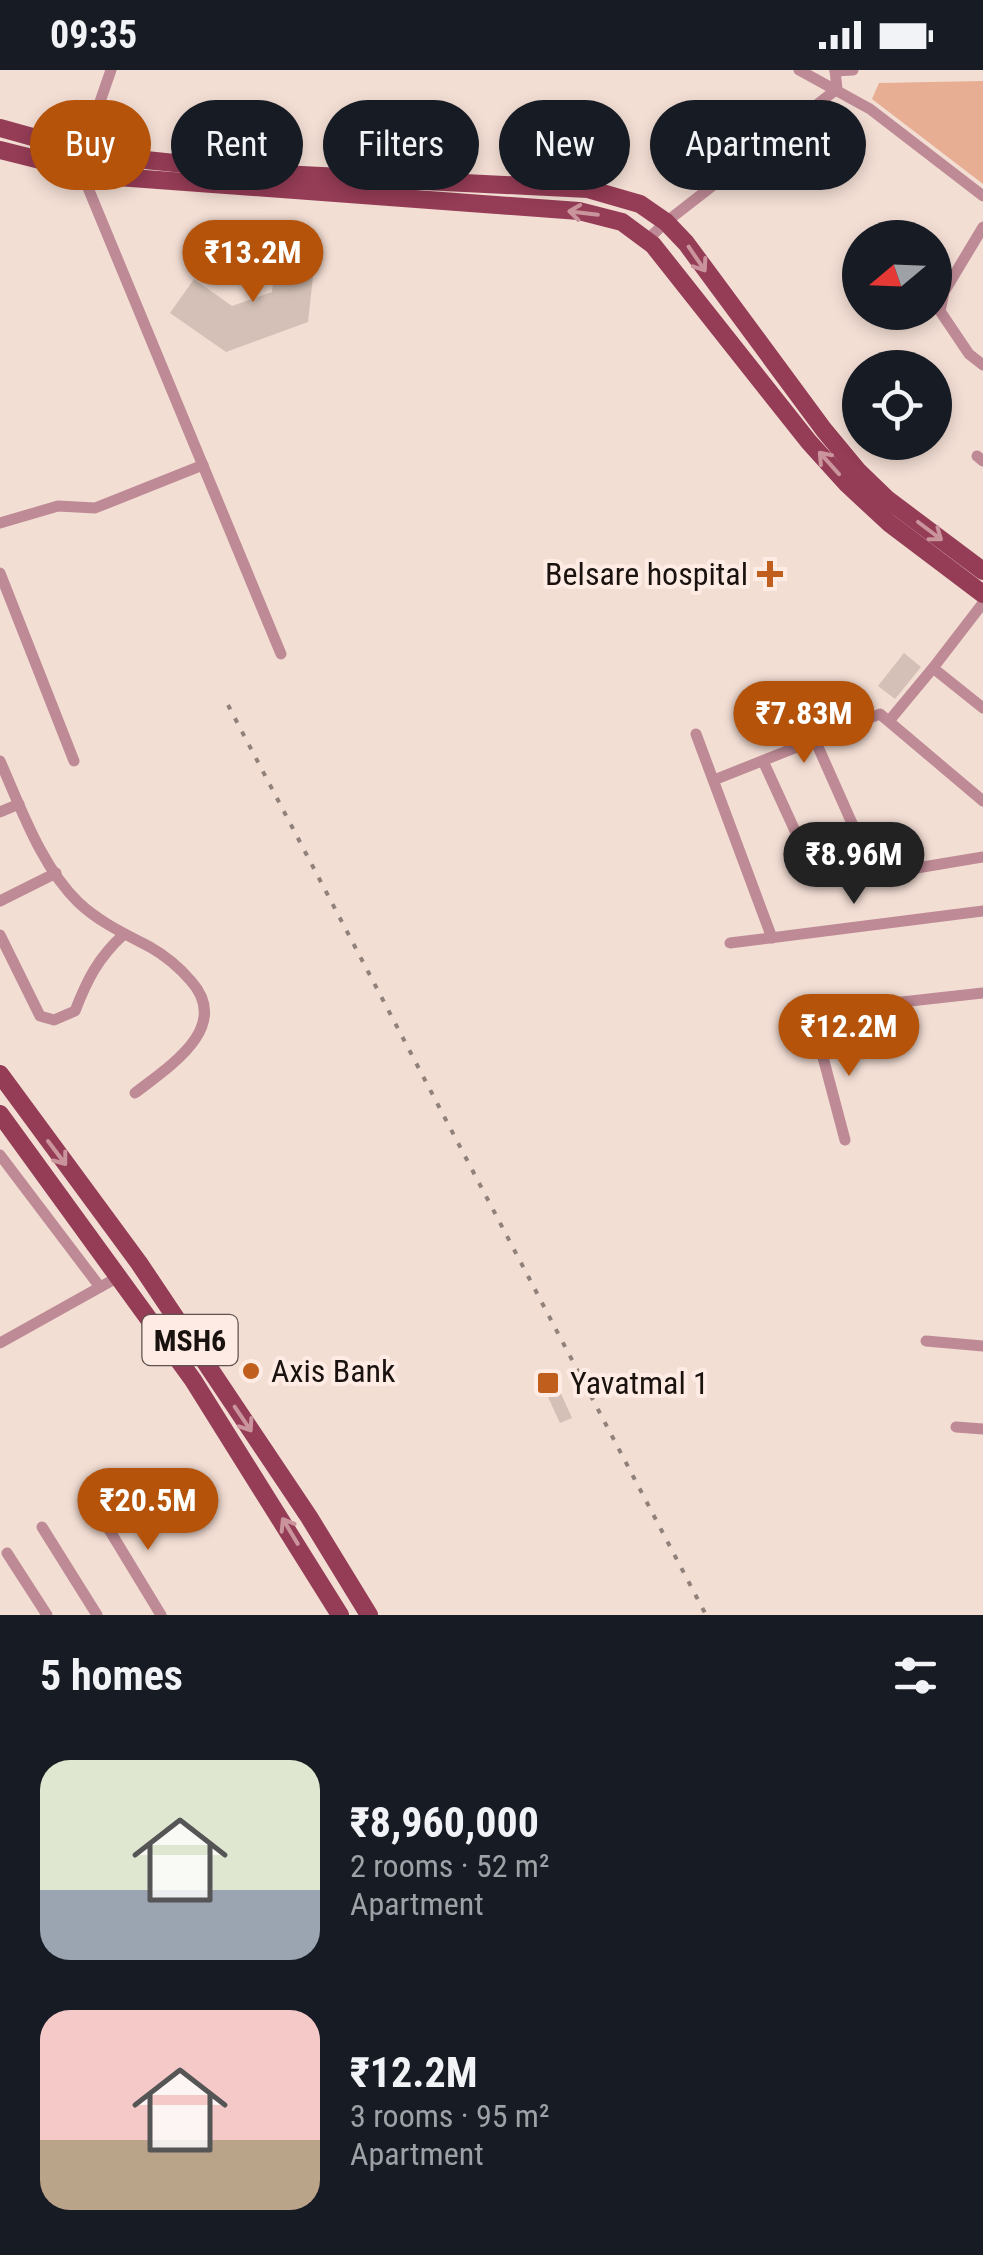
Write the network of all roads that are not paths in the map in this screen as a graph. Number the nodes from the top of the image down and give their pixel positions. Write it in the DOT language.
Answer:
graph roads {
  1 [pos="111,70"];
  2 [pos="798,70"];
  3 [pos="835,70"];
  4 [pos="853,70"];
  5 [pos="837,88"];
  6 [pos="101,100"];
  7 [pos="0,128"];
  8 [pos="30,136"];
  9 [pos="0,150"];
  10 [pos="30,158"];
  11 [pos="151,159"];
  12 [pos="151,179"];
  13 [pos="89,190"];
  14 [pos="983,196"];
  15 [pos="666,222"];
  16 [pos="983,227"];
  17 [pos="647,240"];
  18 [pos="983,366"];
  19 [pos="203,465"];
  20 [pos="0,523"];
  21 [pos="983,572"];
  22 [pos="0,573"];
  23 [pos="983,594"];
  24 [pos="983,603"];
  25 [pos="281,654"];
  26 [pos="933,668"];
  27 [pos="983,708"];
  28 [pos="889,721"];
  29 [pos="696,734"];
  30 [pos="814,740"];
  31 [pos="763,760"];
  32 [pos="74,761"];
  33 [pos="0,762"];
  34 [pos="714,780"];
  35 [pos="983,801"];
  36 [pos="19,804"];
  37 [pos="0,812"];
  38 [pos="983,857"];
  39 [pos="56,873"];
  40 [pos="818,881"];
  41 [pos="0,901"];
  42 [pos="983,910"];
  43 [pos="0,935"];
  44 [pos="123,935"];
  45 [pos="772,938"];
  46 [pos="730,942"];
  47 [pos="983,993"];
  48 [pos="0,1074"];
  49 [pos="135,1092"];
  50 [pos="0,1114"];
  51 [pos="845,1140"];
  52 [pos="0,1154"];
  53 [pos="120,1276"];
  54 [pos="100,1288"];
  55 [pos="926,1341"];
  56 [pos="0,1342"];
  57 [pos="983,1346"];
  58 [pos="956,1427"];
  59 [pos="983,1429"];
  60 [pos="99,1513"];
  61 [pos="42,1527"];
  62 [pos="7,1553"];
  63 [pos="47,1615"];
  64 [pos="97,1615"];
  65 [pos="161,1615"];
  66 [pos="340,1615"];
  67 [pos="368,1615"];
  1 -- 6 [label="street"];
  2 -- 5 [label="street"];
  3 -- 4 [label="street"];
  3 -- 5 [label="street"];
  5 -- 14 [label="street"];
  5 -- 15 [label="street"];
  7 -- 8 [label="main road"];
  9 -- 10 [label="main road"];
  11 -- 15 [label="main road"];
  17 -- 12 [label="main road, one-way"];
  13 -- 19 [label="street"];
  15 -- 17 [label="street"];
  15 -- 21 [label="main road, one-way"];
  16 -- 18 [label="street"];
  23 -- 17 [label="main road, one-way"];
  19 -- 20 [label="street"];
  19 -- 25 [label="street"];
  22 -- 32 [label="street"];
  24 -- 26 [label="street"];
  26 -- 27 [label="street"];
  26 -- 28 [label="street"];
  28 -- 30 [label="street"];
  28 -- 35 [label="street"];
  29 -- 34 [label="street"];
  30 -- 31 [label="street"];
  30 -- 38 [label="street"];
  31 -- 34 [label="street"];
  31 -- 40 [label="street"];
  33 -- 36 [label="street"];
  34 -- 45 [label="street"];
  36 -- 37 [label="street"];
  36 -- 39 [label="street"];
  39 -- 41 [label="street"];
  39 -- 44 [label="street"];
  42 -- 45 [label="street"];
  43 -- 44 [label="street"];
  44 -- 49 [label="street"];
  45 -- 46 [label="street"];
  47 -- 51 [label="street"];
  48 -- 67 [label="main road, MSH6, one-way"];
  50 -- 53 [label="main road, MSH6"];
  52 -- 54 [label="street"];
  53 -- 54 [label="street"];
  66 -- 53 [label="main road, MSH6, one-way"];
  54 -- 56 [label="street"];
  55 -- 57 [label="street"];
  58 -- 59 [label="street"];
  60 -- 65 [label="street"];
  61 -- 64 [label="street"];
  62 -- 63 [label="street"];
}
